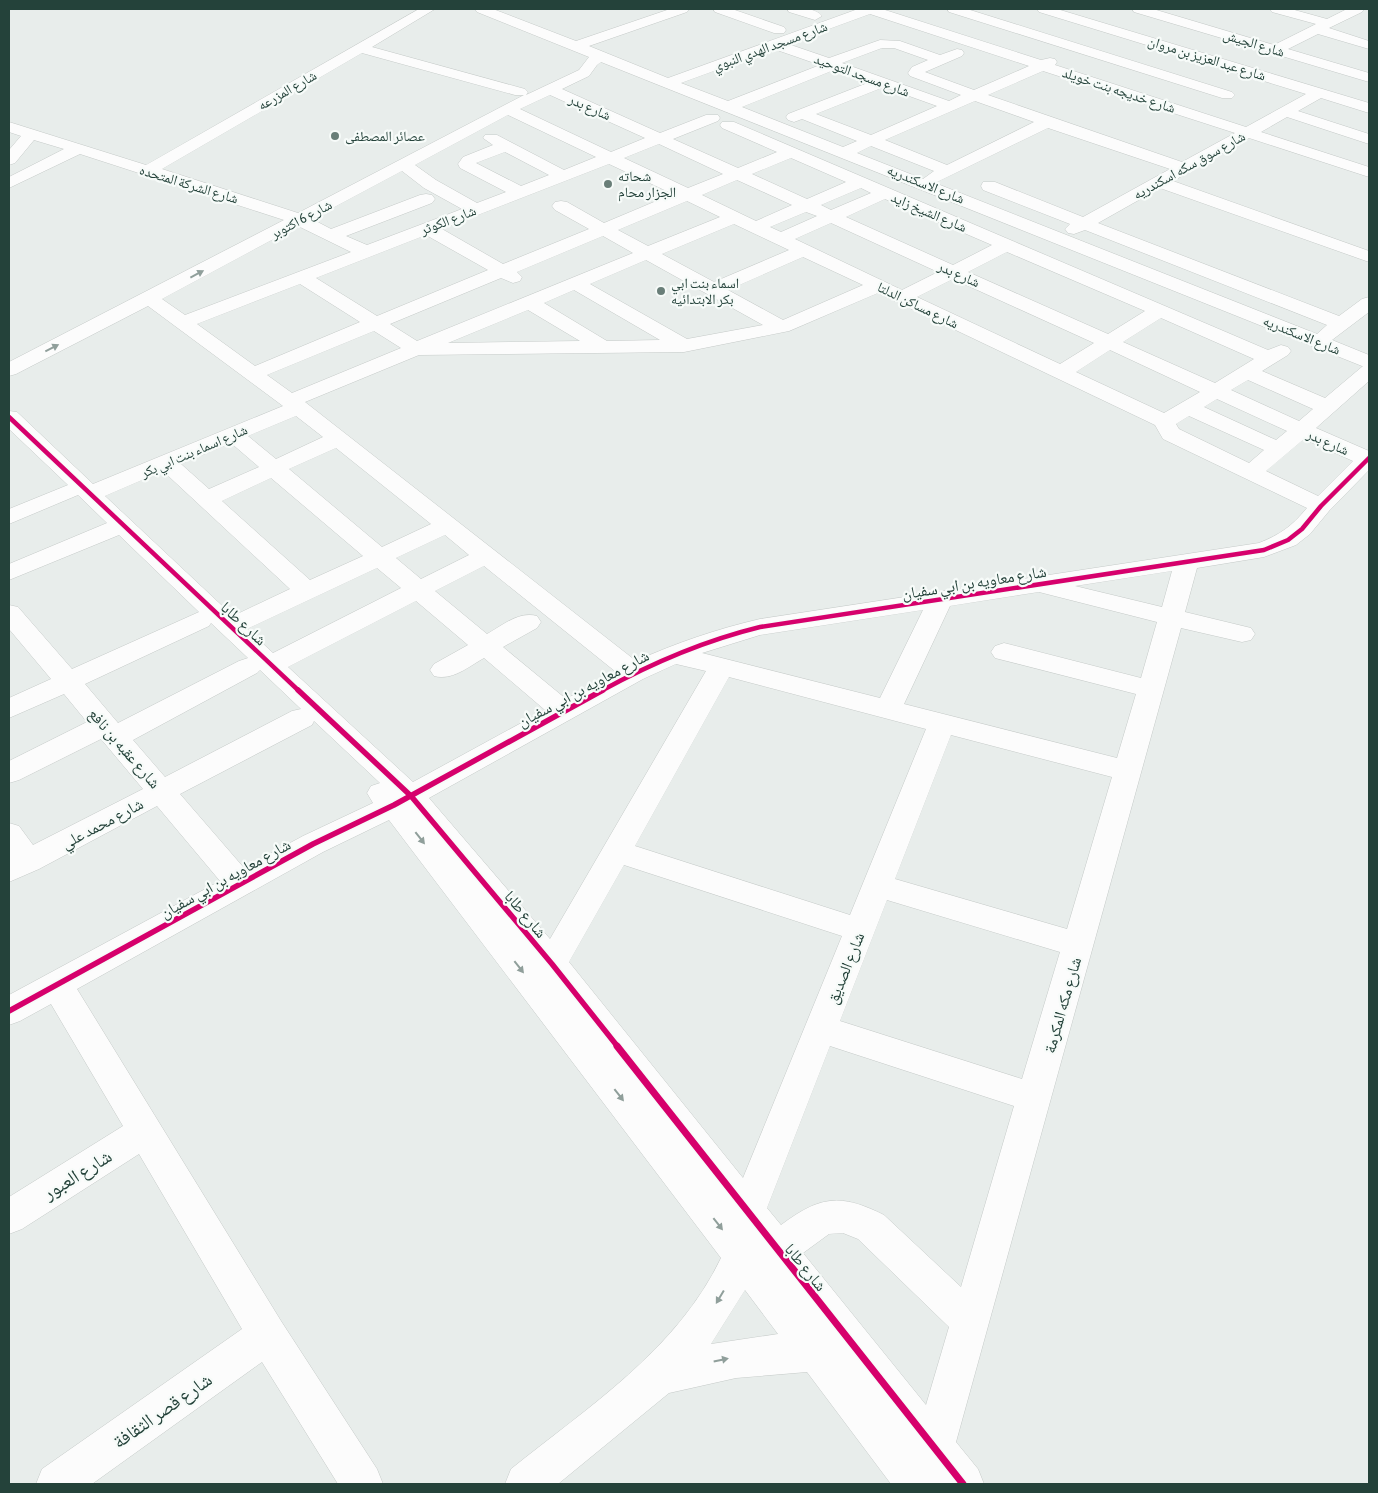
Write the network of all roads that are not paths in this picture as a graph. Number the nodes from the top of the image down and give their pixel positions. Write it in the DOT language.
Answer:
graph roads {
  1 [pos="428,9"];
  2 [pos="482,9"];
  3 [pos="682,9"];
  4 [pos="720,9"];
  5 [pos="794,9"];
  6 [pos="835,9"];
  7 [pos="869,9"];
  8 [pos="954,9"];
  9 [pos="1044,9"];
  10 [pos="1139,9"];
  11 [pos="1277,9"];
  12 [pos="772,12"];
  13 [pos="815,16"];
  14 [pos="849,16"];
  15 [pos="1358,16"];
  16 [pos="750,19"];
  17 [pos="990,20"];
  18 [pos="1329,23"];
  19 [pos="1034,34"];
  20 [pos="952,36"];
  21 [pos="777,37"];
  22 [pos="1369,45"];
  23 [pos="576,46"];
  24 [pos="360,48"];
  25 [pos="1080,49"];
  26 [pos="996,50"];
  27 [pos="1277,50"];
  28 [pos="934,57"];
  29 [pos="595,60"];
  30 [pos="1216,61"];
  31 [pos="831,64"];
  32 [pos="1131,64"];
  33 [pos="1043,65"];
  34 [pos="1005,69"];
  35 [pos="1022,74"];
  36 [pos="1369,78"];
  37 [pos="662,79"];
  38 [pos="877,80"];
  39 [pos="1179,80"];
  40 [pos="1093,82"];
  41 [pos="550,89"];
  42 [pos="520,92"];
  43 [pos="1320,93"];
  44 [pos="974,95"];
  45 [pos="1227,95"];
  46 [pos="1143,98"];
  47 [pos="730,106"];
  48 [pos="950,106"];
  49 [pos="1369,108"];
  50 [pos="508,109"];
  51 [pos="1286,112"];
  52 [pos="747,113"];
  53 [pos="803,114"];
  54 [pos="718,120"];
  55 [pos="1047,122"];
  56 [pos="776,124"];
  57 [pos="9,126"];
  58 [pos="472,128"];
  59 [pos="1248,132"];
  60 [pos="31,134"];
  61 [pos="660,138"];
  62 [pos="1369,138"];
  63 [pos="871,141"];
  64 [pos="1228,144"];
  65 [pos="506,146"];
  66 [pos="78,149"];
  67 [pos="1246,150"];
  68 [pos="791,152"];
  69 [pos="845,152"];
  70 [pos="610,158"];
  71 [pos="9,160"];
  72 [pos="404,165"];
  73 [pos="1183,168"];
  74 [pos="948,170"];
  75 [pos="147,171"];
  76 [pos="1369,172"];
  77 [pos="738,174"];
  78 [pos="563,176"];
  79 [pos="11,180"];
  80 [pos="861,182"];
  81 [pos="1160,182"];
  82 [pos="922,183"];
  83 [pos="989,186"];
  84 [pos="520,192"];
  85 [pos="885,193"];
  86 [pos="688,194"];
  87 [pos="426,199"];
  88 [pos="806,205"];
  89 [pos="562,206"];
  90 [pos="476,210"];
  91 [pos="831,216"];
  92 [pos="291,217"];
  93 [pos="735,217"];
  94 [pos="1085,223"];
  95 [pos="756,227"];
  96 [pos="428,228"];
  97 [pos="604,229"];
  98 [pos="331,235"];
  99 [pos="1059,237"];
  100 [pos="780,239"];
  101 [pos="1007,245"];
  102 [pos="803,250"];
  103 [pos="366,252"];
  104 [pos="648,253"];
  105 [pos="1369,257"];
  106 [pos="503,271"];
  107 [pos="953,272"];
  108 [pos="302,277"];
  109 [pos="575,283"];
  110 [pos="878,286"];
  111 [pos="714,289"];
  112 [pos="902,297"];
  113 [pos="149,298"];
  114 [pos="538,299"];
  115 [pos="1369,303"];
  116 [pos="1158,311"];
  117 [pos="183,323"];
  118 [pos="375,323"];
  119 [pos="1341,324"];
  120 [pos="782,327"];
  121 [pos="1312,338"];
  122 [pos="1108,342"];
  123 [pos="684,346"];
  124 [pos="603,347"];
  125 [pos="416,349"];
  126 [pos="9,356"];
  127 [pos="1269,358"];
  128 [pos="1369,362"];
  129 [pos="9,370"];
  130 [pos="1369,370"];
  131 [pos="1060,372"];
  132 [pos="1247,372"];
  133 [pos="252,374"];
  134 [pos="1216,391"];
  135 [pos="294,404"];
  136 [pos="1327,407"];
  137 [pos="1189,408"];
  138 [pos="9,417"];
  139 [pos="1165,422"];
  140 [pos="1301,430"];
  141 [pos="233,434"];
  142 [pos="9,439"];
  143 [pos="337,439"];
  144 [pos="1279,449"];
  145 [pos="1368,459"];
  146 [pos="166,462"];
  147 [pos="273,468"];
  148 [pos="1251,473"];
  149 [pos="79,493"];
  150 [pos="207,498"];
  151 [pos="1321,506"];
  152 [pos="9,517"];
  153 [pos="446,526"];
  154 [pos="115,527"];
  155 [pos="485,556"];
  156 [pos="379,557"];
  157 [pos="1187,562"];
  158 [pos="9,573"];
  159 [pos="1036,585"];
  160 [pos="418,590"];
  161 [pos="307,591"];
  162 [pos="940,600"];
  163 [pos="1171,618"];
  164 [pos="200,620"];
  165 [pos="528,622"];
  166 [pos="13,625"];
  167 [pos="230,628"];
  168 [pos="1242,634"];
  169 [pos="486,646"];
  170 [pos="1004,652"];
  171 [pos="672,654"];
  172 [pos="259,666"];
  173 [pos="722,667"];
  174 [pos="443,670"];
  175 [pos="634,673"];
  176 [pos="68,682"];
  177 [pos="1151,689"];
  178 [pos="9,709"];
  179 [pos="888,709"];
  180 [pos="564,712"];
  181 [pos="302,718"];
  182 [pos="942,723"];
  183 [pos="110,731"];
  184 [pos="1128,771"];
  185 [pos="9,773"];
  186 [pos="162,791"];
  187 [pos="402,800"];
  188 [pos="9,834"];
  189 [pos="616,851"];
  190 [pos="19,866"];
  191 [pos="240,884"];
  192 [pos="878,885"];
  193 [pos="860,930"];
  194 [pos="1079,945"];
  195 [pos="552,964"];
  196 [pos="57,985"];
  197 [pos="9,1011"];
  198 [pos="820,1029"];
  199 [pos="1035,1098"];
  200 [pos="145,1132"];
  201 [pos="747,1213"];
  202 [pos="9,1217"];
  203 [pos="759,1252"];
  204 [pos="971,1322"];
  205 [pos="267,1335"];
  206 [pos="817,1352"];
  207 [pos="657,1377"];
  208 [pos="934,1447"];
  209 [pos="57,1484"];
  210 [pos="362,1484"];
  211 [pos="526,1484"];
  212 [pos="918,1484"];
  213 [pos="963,1484"];
  1 -- 24 [label="street, شارع المزرعه"];
  2 -- 23 [label="street, شارع الاسكندريه"];
  3 -- 23 [label="street"];
  4 -- 16 [label="street, شارع مسجد التوحيد"];
  5 -- 13 [label="street"];
  6 -- 13 [label="street, شارع مسجد الهدي النبوي"];
  7 -- 14 [label="street, شارع مسجد الهدي النبوي"];
  7 -- 20 [label="street, شارع خديجه بنت خويلد"];
  8 -- 17 [label="street"];
  9 -- 30 [label="street, شارع عبد العزيز بن مروان"];
  10 -- 27 [label="street, شارع الجيش"];
  11 -- 18 [label="street"];
  12 -- 16 [label="street"];
  13 -- 21 [label="street, شارع مسجد الهدي النبوي"];
  14 -- 21 [label="street, شارع مسجد الهدي النبوي"];
  14 -- 28 [label="street"];
  15 -- 18 [label="street"];
  16 -- 21 [label="street, شارع مسجد التوحيد"];
  17 -- 19 [label="street"];
  17 -- 20 [label="street"];
  18 -- 22 [label="street"];
  18 -- 27 [label="street"];
  19 -- 25 [label="street"];
  19 -- 26 [label="street"];
  20 -- 26 [label="street, شارع خديجه بنت خويلد"];
  21 -- 31 [label="street, شارع مسجد التوحيد"];
  21 -- 37 [label="street, شارع مسجد الهدي النبوي"];
  23 -- 29 [label="street, شارع الاسكندريه"];
  24 -- 42 [label="street"];
  24 -- 75 [label="street, شارع المزرعه"];
  25 -- 32 [label="street"];
  25 -- 33 [label="street"];
  26 -- 33 [label="street, شارع خديجه بنت خويلد"];
  27 -- 36 [label="street, شارع الجيش"];
  28 -- 31 [label="street"];
  28 -- 38 [label="street"];
  28 -- 44 [label="street"];
  29 -- 37 [label="street, شارع الاسكندريه"];
  29 -- 41 [label="street, شارع 6 اكتوبر"];
  29 -- 42 [label="street, شارع 6 اكتوبر"];
  29 -- 54 [label="street, شارع الشيخ زايد"];
  30 -- 39 [label="street"];
  30 -- 43 [label="street, شارع عبد العزيز بن مروان"];
  31 -- 38 [label="street, شارع مسجد التوحيد"];
  31 -- 47 [label="street"];
  32 -- 39 [label="street"];
  32 -- 40 [label="street"];
  33 -- 35 [label="street"];
  33 -- 40 [label="street, شارع خديجه بنت خويلد"];
  34 -- 35 [label="street"];
  35 -- 44 [label="street"];
  37 -- 47 [label="street, شارع الاسكندريه"];
  38 -- 48 [label="street, شارع مسجد التوحيد"];
  38 -- 53 [label="street"];
  39 -- 45 [label="street"];
  39 -- 46 [label="street"];
  40 -- 46 [label="street, شارع خديجه بنت خويلد"];
  41 -- 50 [label="street, شارع 6 اكتوبر"];
  41 -- 61 [label="street, شارع بدر"];
  42 -- 92 [label="street, شارع 6 اكتوبر"];
  43 -- 49 [label="street, شارع عبد العزيز بن مروان"];
  43 -- 51 [label="street, شارع سوق سكه اسكندريه"];
  44 -- 48 [label="street"];
  44 -- 55 [label="street"];
  46 -- 59 [label="street, شارع خديجه بنت خويلد"];
  47 -- 52 [label="street, شارع الاسكندريه"];
  48 -- 63 [label="street"];
  50 -- 58 [label="street, شارع 6 اكتوبر"];
  50 -- 70 [label="street, شارع مساكن الدلتا"];
  51 -- 59 [label="street, شارع سوق سكه اسكندريه"];
  51 -- 62 [label="street"];
  52 -- 54 [label="street, شارع الكوثر"];
  52 -- 56 [label="street, شارع الاسكندريه"];
  53 -- 56 [label="street"];
  53 -- 63 [label="street"];
  54 -- 61 [label="street, شارع الكوثر"];
  54 -- 68 [label="street, شارع الشيخ زايد"];
  55 -- 73 [label="street"];
  55 -- 74 [label="street"];
  56 -- 69 [label="street, شارع الاسكندريه"];
  57 -- 60 [label="street, شارع الشركة المتحده"];
  58 -- 65 [label="street"];
  58 -- 72 [label="street, شارع 6 اكتوبر"];
  59 -- 64 [label="street, شارع سوق سكه اسكندريه"];
  59 -- 76 [label="street, شارع خديجه بنت خويلد"];
  60 -- 66 [label="street, شارع الشركة المتحده"];
  60 -- 71 [label="street"];
  61 -- 70 [label="street, شارع الكوثر"];
  61 -- 77 [label="street, شارع بدر"];
  63 -- 69 [label="street"];
  63 -- 74 [label="street"];
  64 -- 67 [label="street"];
  64 -- 73 [label="street, شارع سوق سكه اسكندريه"];
  65 -- 78 [label="street"];
  65 -- 84 [label="street"];
  66 -- 75 [label="street, شارع الشركة المتحده"];
  66 -- 79 [label="street"];
  68 -- 77 [label="street"];
  68 -- 80 [label="street, شارع الشيخ زايد"];
  69 -- 82 [label="street, شارع الاسكندريه"];
  70 -- 78 [label="street, شارع الكوثر"];
  70 -- 86 [label="street, شارع مساكن الدلتا"];
  72 -- 90 [label="street"];
  72 -- 92 [label="street, شارع 6 اكتوبر"];
  73 -- 81 [label="street, شارع سوق سكه اسكندريه"];
  74 -- 82 [label="street"];
  75 -- 92 [label="street, شارع الشركة المتحده"];
  77 -- 86 [label="street"];
  77 -- 88 [label="street, شارع بدر"];
  78 -- 84 [label="street, شارع الكوثر"];
  80 -- 85 [label="street, شارع الشيخ زايد"];
  80 -- 88 [label="street"];
  81 -- 94 [label="street, شارع سوق سكه اسكندريه"];
  81 -- 105 [label="street"];
  82 -- 99 [label="street, شارع الاسكندريه"];
  83 -- 94 [label="street"];
  84 -- 90 [label="street, شارع الكوثر"];
  85 -- 91 [label="street"];
  85 -- 101 [label="street, شارع الشيخ زايد"];
  86 -- 93 [label="street, شارع مساكن الدلتا"];
  86 -- 97 [label="street"];
  87 -- 98 [label="street"];
  88 -- 91 [label="street, شارع بدر"];
  88 -- 95 [label="street"];
  89 -- 97 [label="street"];
  90 -- 96 [label="street, شارع الكوثر"];
  91 -- 100 [label="street"];
  91 -- 107 [label="street, شارع بدر"];
  92 -- 98 [label="street, شارع الشركة المتحده"];
  113 -- 92 [label="street, شارع 6 اكتوبر, one-way"];
  92 -- 126 [label="street, شارع 6 اكتوبر"];
  93 -- 95 [label="street, شارع مساكن الدلتا"];
  93 -- 104 [label="street, شارع اسماء بنت ابي بكر"];
  94 -- 99 [label="street, شارع سوق سكه اسكندريه"];
  94 -- 119 [label="street"];
  95 -- 100 [label="street, شارع مساكن الدلتا"];
  96 -- 103 [label="street, شارع الكوثر"];
  96 -- 106 [label="street"];
  97 -- 104 [label="street"];
  97 -- 106 [label="street"];
  98 -- 103 [label="street, شارع الشركة المتحده"];
  99 -- 121 [label="street, شارع الاسكندريه"];
  100 -- 102 [label="street, شارع مساكن الدلتا"];
  101 -- 107 [label="street"];
  101 -- 116 [label="street, شارع الشيخ زايد"];
  102 -- 110 [label="street, شارع مساكن الدلتا"];
  102 -- 111 [label="street"];
  103 -- 108 [label="street, شارع الكوثر"];
  104 -- 109 [label="street, شارع اسماء بنت ابي بكر"];
  104 -- 111 [label="street"];
  106 -- 114 [label="street"];
  106 -- 118 [label="street"];
  107 -- 112 [label="street"];
  107 -- 122 [label="street, شارع بدر"];
  108 -- 117 [label="street, شارع الكوثر"];
  108 -- 118 [label="street"];
  109 -- 114 [label="street, شارع اسماء بنت ابي بكر"];
  109 -- 123 [label="street"];
  110 -- 112 [label="street, شارع مساكن الدلتا"];
  110 -- 120 [label="street"];
  111 -- 120 [label="street"];
  112 -- 131 [label="street, شارع مساكن الدلتا"];
  113 -- 117 [label="street"];
  129 -- 113 [label="street, شارع 6 اكتوبر, one-way"];
  114 -- 124 [label="street"];
  114 -- 125 [label="street, شارع اسماء بنت ابي بكر"];
  115 -- 119 [label="street"];
  116 -- 122 [label="street"];
  116 -- 127 [label="street, شارع الشيخ زايد"];
  117 -- 133 [label="street"];
  118 -- 125 [label="street"];
  118 -- 133 [label="street"];
  119 -- 121 [label="street"];
  120 -- 123 [label="street"];
  121 -- 127 [label="street"];
  121 -- 128 [label="street, شارع الاسكندريه"];
  122 -- 131 [label="street"];
  122 -- 134 [label="street, شارع بدر"];
  123 -- 124 [label="street"];
  124 -- 125 [label="street"];
  125 -- 135 [label="street, شارع اسماء بنت ابي بكر"];
  127 -- 132 [label="street"];
  130 -- 136 [label="street"];
  131 -- 139 [label="street, شارع مساكن الدلتا"];
  132 -- 134 [label="street"];
  132 -- 136 [label="street"];
  133 -- 135 [label="street"];
  134 -- 137 [label="street"];
  134 -- 140 [label="street, شارع بدر"];
  135 -- 141 [label="street, شارع اسماء بنت ابي بكر"];
  135 -- 143 [label="street"];
  136 -- 140 [label="street"];
  137 -- 139 [label="street"];
  137 -- 144 [label="street"];
  138 -- 149 [label="street, شارع طابا"];
  139 -- 148 [label="street, شارع مساكن الدلتا"];
  140 -- 144 [label="street"];
  140 -- 145 [label="street, شارع بدر"];
  141 -- 146 [label="street, شارع اسماء بنت ابي بكر"];
  141 -- 147 [label="street"];
  142 -- 149 [label="street, شارع طابا"];
  143 -- 147 [label="street"];
  143 -- 153 [label="street"];
  144 -- 148 [label="street"];
  145 -- 151 [label="street, شارع معاويه بن ابي سفيان"];
  146 -- 149 [label="street, شارع اسماء بنت ابي بكر"];
  146 -- 150 [label="street"];
  147 -- 150 [label="street"];
  147 -- 156 [label="street"];
  148 -- 151 [label="street, شارع مساكن الدلتا"];
  149 -- 152 [label="street, شارع اسماء بنت ابي بكر"];
  149 -- 154 [label="street, شارع طابا"];
  150 -- 161 [label="street"];
  151 -- 157 [label="street, شارع معاويه بن ابي سفيان"];
  153 -- 155 [label="street"];
  153 -- 156 [label="street"];
  154 -- 158 [label="street"];
  154 -- 164 [label="street, شارع طابا"];
  154 -- 167 [label="street, شارع طابا"];
  155 -- 160 [label="street"];
  155 -- 175 [label="street"];
  156 -- 160 [label="street"];
  156 -- 161 [label="street"];
  157 -- 159 [label="street, شارع معاويه بن ابي سفيان"];
  157 -- 163 [label="street, شارع مكه المكرمة"];
  159 -- 162 [label="street, شارع معاويه بن ابي سفيان"];
  159 -- 163 [label="street"];
  160 -- 169 [label="street"];
  160 -- 172 [label="street"];
  161 -- 167 [label="street"];
  162 -- 171 [label="street, شارع معاويه بن ابي سفيان"];
  162 -- 179 [label="street"];
  163 -- 168 [label="street"];
  163 -- 177 [label="street, شارع مكه المكرمة"];
  164 -- 172 [label="street, شارع طابا"];
  164 -- 176 [label="street"];
  165 -- 169 [label="street"];
  166 -- 176 [label="street, شارع عقبه بن نافع"];
  167 -- 172 [label="street, شارع طابا"];
  169 -- 174 [label="street"];
  169 -- 180 [label="street"];
  170 -- 177 [label="street"];
  171 -- 173 [label="street"];
  171 -- 175 [label="street, شارع معاويه بن ابي سفيان"];
  172 -- 181 [label="street, شارع طابا"];
  172 -- 183 [label="street"];
  172 -- 187 [label="street, شارع طابا"];
  173 -- 179 [label="street"];
  173 -- 189 [label="street"];
  175 -- 180 [label="street, شارع معاويه بن ابي سفيان"];
  176 -- 178 [label="street"];
  176 -- 183 [label="street, شارع عقبه بن نافع"];
  177 -- 184 [label="street, شارع مكه المكرمة"];
  179 -- 182 [label="street"];
  180 -- 187 [label="street, شارع معاويه بن ابي سفيان"];
  181 -- 186 [label="street, شارع محمد علي"];
  181 -- 187 [label="street, شارع طابا"];
  182 -- 184 [label="street"];
  182 -- 192 [label="street, شارع الصديق"];
  183 -- 185 [label="street"];
  183 -- 186 [label="street, شارع عقبه بن نافع"];
  184 -- 194 [label="street, شارع مكه المكرمة"];
  186 -- 190 [label="street, شارع محمد علي"];
  186 -- 191 [label="street, شارع عقبه بن نافع"];
  187 -- 191 [label="street, شارع معاويه بن ابي سفيان"];
  187 -- 195 [label="street, شارع طابا"];
  187 -- 203 [label="street, شارع طابا, one-way"];
  188 -- 190 [label="street"];
  189 -- 193 [label="street"];
  189 -- 195 [label="street"];
  191 -- 196 [label="street, شارع معاويه بن ابي سفيان"];
  192 -- 193 [label="street, شارع الصديق"];
  192 -- 194 [label="street"];
  193 -- 198 [label="street, شارع الصديق"];
  194 -- 199 [label="street, شارع مكه المكرمة"];
  195 -- 201 [label="street, شارع طابا"];
  196 -- 197 [label="street, شارع معاويه بن ابي سفيان"];
  196 -- 200 [label="street"];
  198 -- 199 [label="street"];
  198 -- 201 [label="street, شارع الصديق"];
  199 -- 204 [label="street, شارع مكه المكرمة"];
  200 -- 202 [label="street, شارع العبور"];
  200 -- 205 [label="street"];
  201 -- 203 [label="street, شارع طابا"];
  203 -- 204 [label="street"];
  203 -- 206 [label="street, شارع طابا"];
  203 -- 207 [label="street, one-way"];
  203 -- 208 [label="street, شارع طابا"];
  204 -- 208 [label="street, شارع مكه المكرمة"];
  205 -- 209 [label="street, شارع قصر الثقافة"];
  205 -- 210 [label="street"];
  207 -- 206 [label="street, one-way"];
  206 -- 212 [label="street, شارع طابا"];
  207 -- 211 [label="street"];
  208 -- 213 [label="street, شارع طابا"];
}
